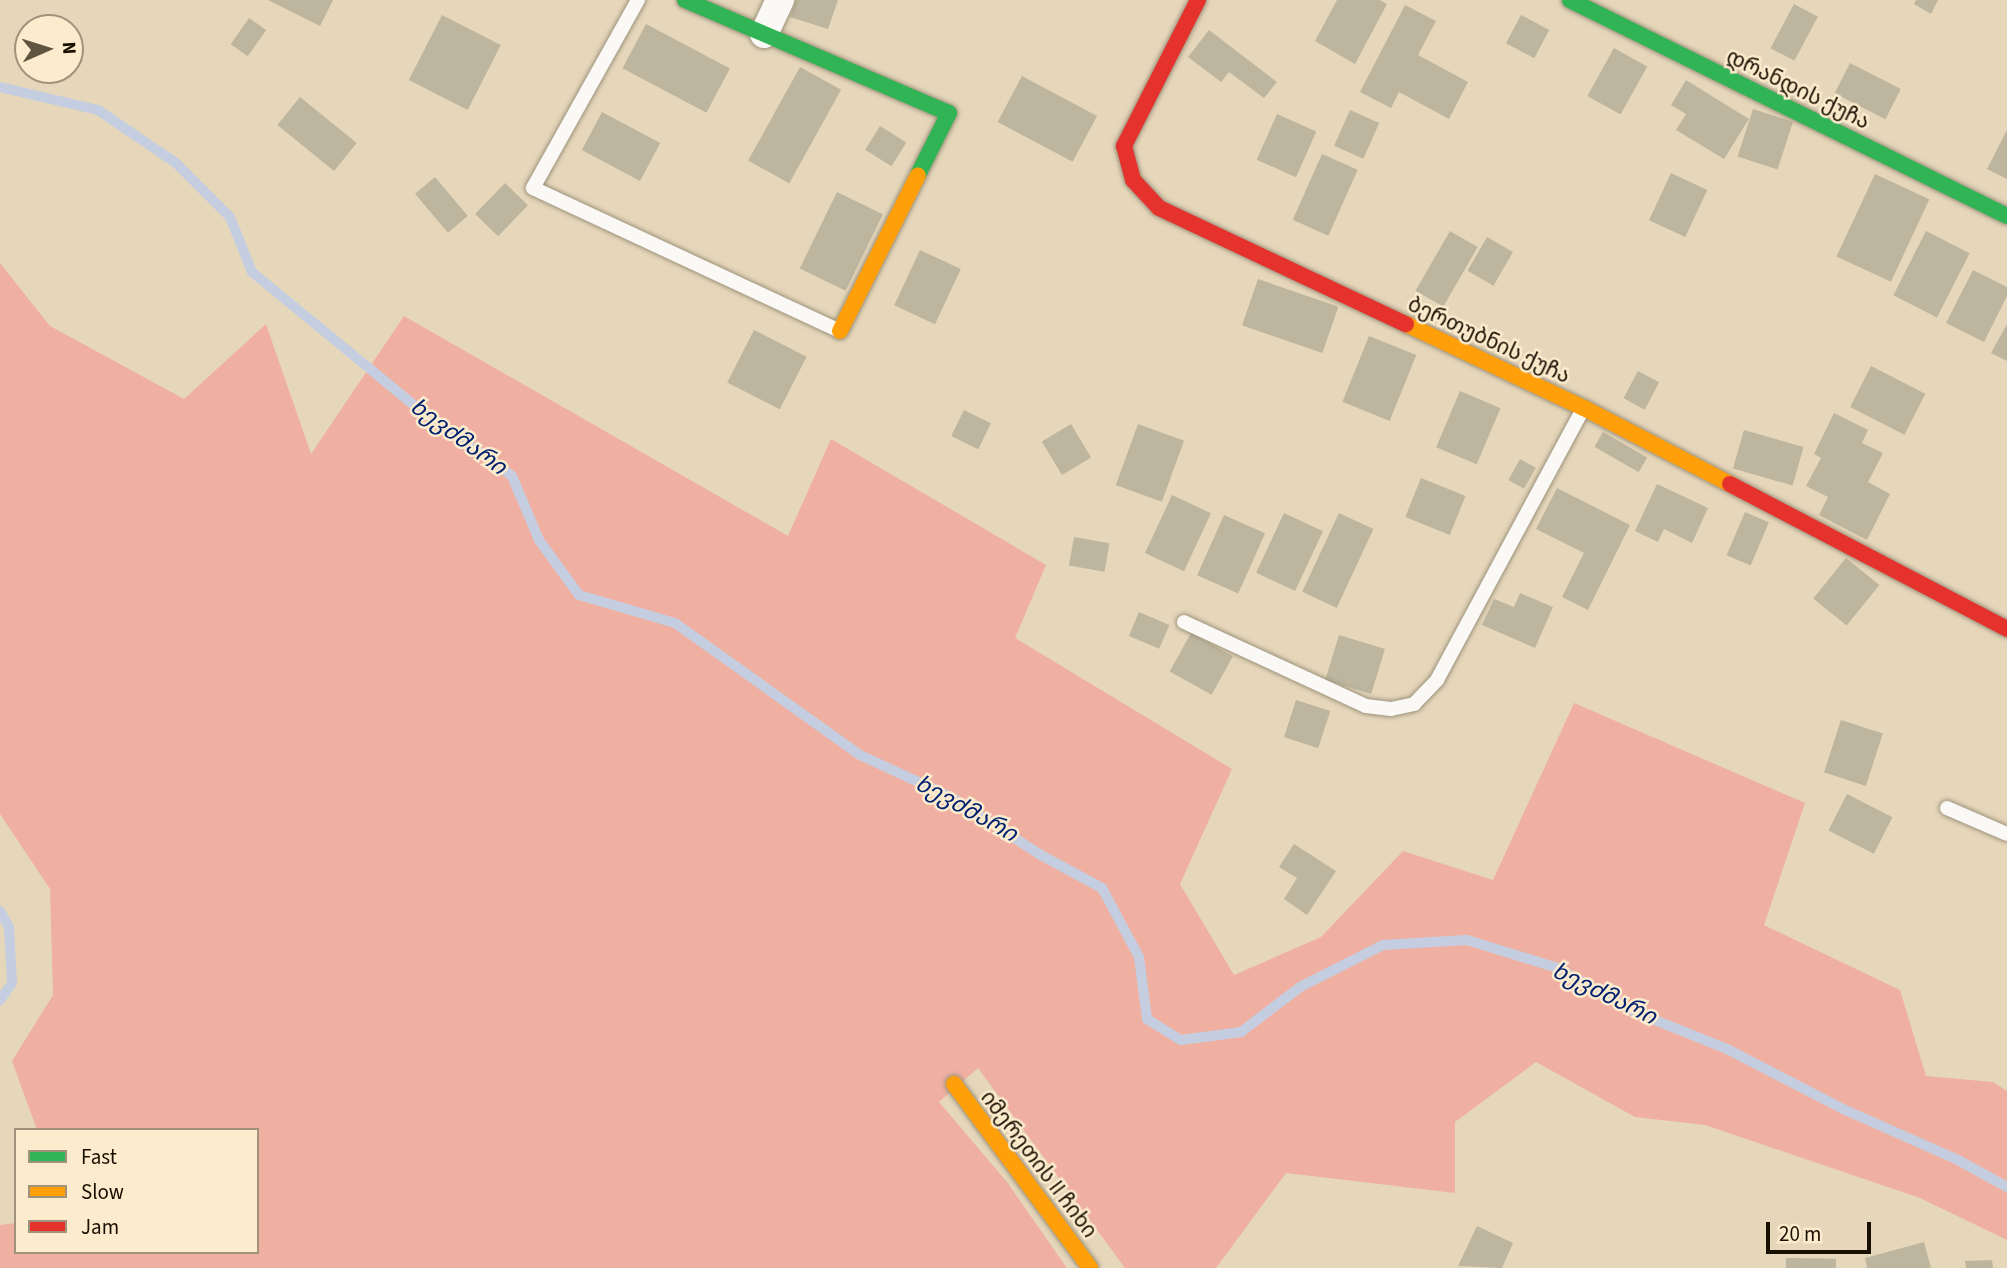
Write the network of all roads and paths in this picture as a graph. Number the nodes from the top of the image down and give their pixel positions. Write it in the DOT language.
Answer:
graph roads {
  1 [pos="638,0"];
  2 [pos="685,0"];
  3 [pos="780,0"];
  4 [pos="1198,0"];
  5 [pos="1570,0"];
  6 [pos="764,34"];
  7 [pos="2007,216"];
  8 [pos="840,331"];
  9 [pos="1584,408"];
  10 [pos="1184,621"];
  11 [pos="2007,629"];
  12 [pos="1947,808"];
  13 [pos="2007,834"];
  14 [pos="954,1084"];
  15 [pos="1090,1268"];
  1 -- 8 [label="lane"];
  2 -- 6 [label="street"];
  3 -- 6 [label="street"];
  4 -- 9 [label="street, ბერთუბნის ქუჩა"];
  5 -- 7 [label="street, დრანდის ქუჩა"];
  6 -- 8 [label="street"];
  9 -- 10 [label="lane"];
  9 -- 11 [label="street, ბერთუბნის ქუჩა"];
  12 -- 13 [label="lane"];
  14 -- 15 [label="street, იმერეთის II ჩიხი"];
}
